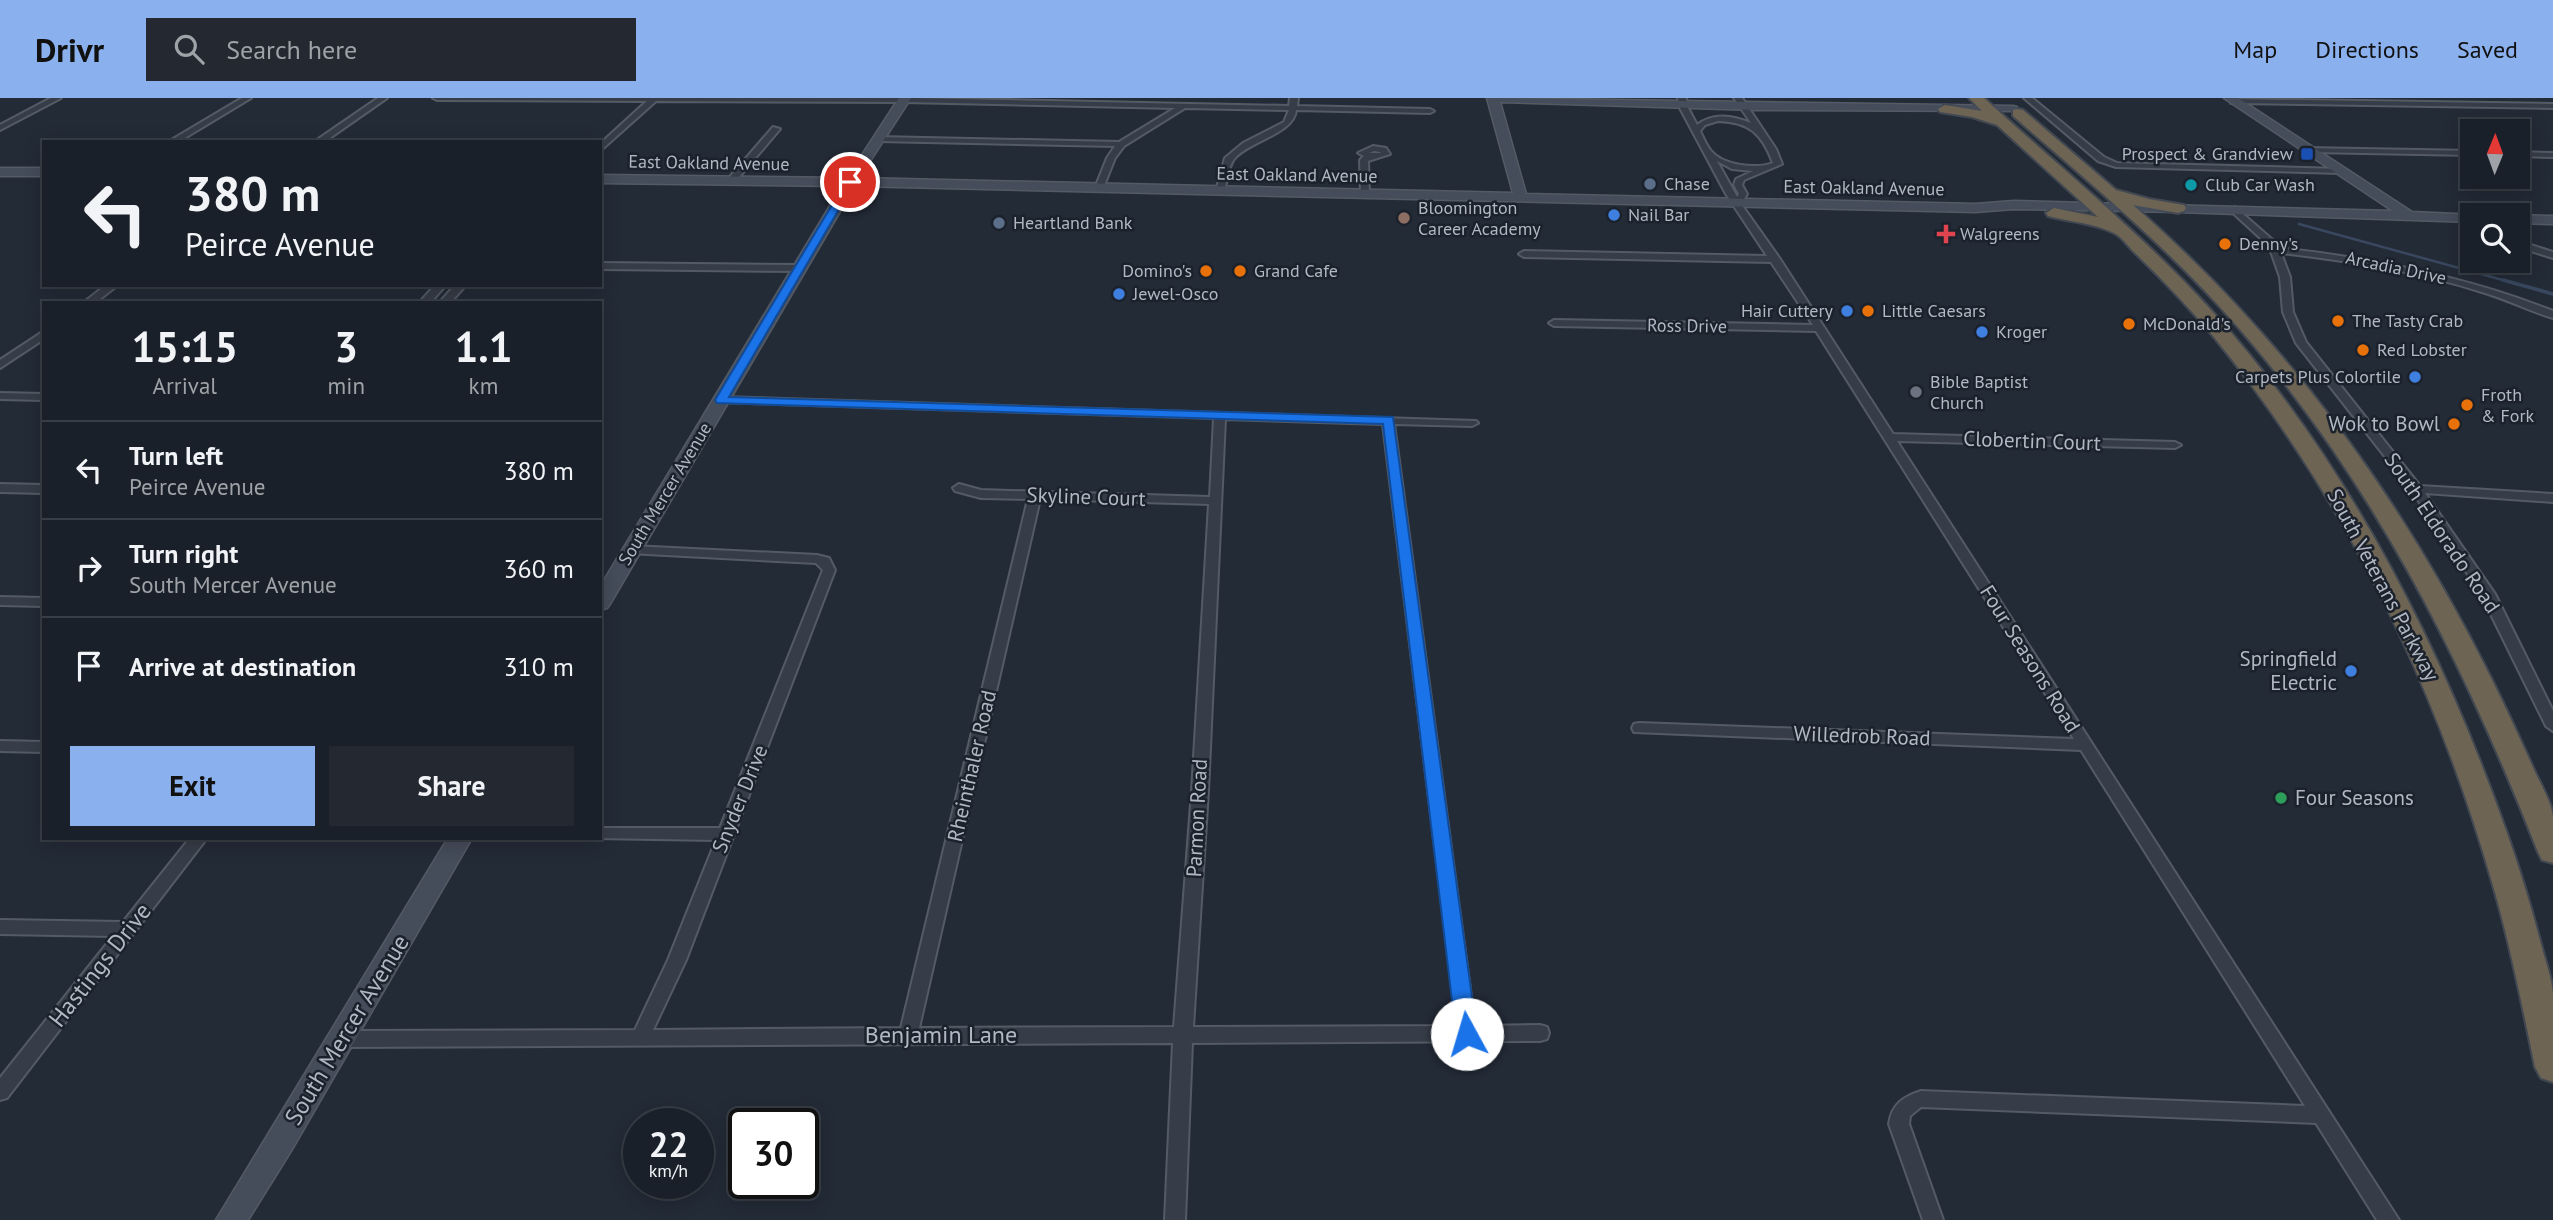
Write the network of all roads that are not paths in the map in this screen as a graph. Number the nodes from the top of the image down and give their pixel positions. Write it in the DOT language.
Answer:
graph roads {
  1 [pos="57,98"];
  2 [pos="247,98"];
  3 [pos="383,98"];
  4 [pos="437,98"];
  5 [pos="1116,98"];
  6 [pos="1294,98"];
  7 [pos="1493,98"];
  8 [pos="1962,98"];
  9 [pos="2028,98"];
  10 [pos="654,99"];
  11 [pos="904,99"];
  12 [pos="2232,99"];
  13 [pos="1683,101"];
  14 [pos="1740,101"];
  15 [pos="1793,102"];
  16 [pos="1086,104"];
  17 [pos="1982,104"];
  18 [pos="2007,104"];
  19 [pos="1183,106"];
  20 [pos="2553,106"];
  21 [pos="1777,107"];
  22 [pos="1826,107"];
  23 [pos="1941,107"];
  24 [pos="1292,108"];
  25 [pos="1430,111"];
  26 [pos="1752,118"];
  27 [pos="2004,123"];
  28 [pos="0,128"];
  29 [pos="776,129"];
  30 [pos="1696,130"];
  31 [pos="1760,131"];
  32 [pos="878,139"];
  33 [pos="175,140"];
  34 [pos="321,140"];
  35 [pos="1121,144"];
  36 [pos="602,147"];
  37 [pos="2309,150"];
  38 [pos="2460,153"];
  39 [pos="2530,154"];
  40 [pos="1710,155"];
  41 [pos="2553,155"];
  42 [pos="1368,157"];
  43 [pos="1769,169"];
  44 [pos="2342,171"];
  45 [pos="0,172"];
  46 [pos="42,172"];
  47 [pos="1718,173"];
  48 [pos="1743,177"];
  49 [pos="602,179"];
  50 [pos="731,181"];
  51 [pos="850,182"];
  52 [pos="1099,188"];
  53 [pos="2078,190"];
  54 [pos="1220,191"];
  55 [pos="1365,194"];
  56 [pos="1520,197"];
  57 [pos="1738,202"];
  58 [pos="2047,209"];
  59 [pos="2115,210"];
  60 [pos="2181,212"];
  61 [pos="2239,213"];
  62 [pos="2410,216"];
  63 [pos="2460,218"];
  64 [pos="2530,219"];
  65 [pos="2553,220"];
  66 [pos="2152,231"];
  67 [pos="2530,248"];
  68 [pos="2275,250"];
  69 [pos="1524,254"];
  70 [pos="2553,255"];
  71 [pos="1775,259"];
  72 [pos="602,266"];
  73 [pos="798,268"];
  74 [pos="110,287"];
  75 [pos="440,287"];
  76 [pos="459,287"];
  77 [pos="91,301"];
  78 [pos="426,301"];
  79 [pos="446,301"];
  80 [pos="2553,314"];
  81 [pos="1554,323"];
  82 [pos="1820,328"];
  83 [pos="42,335"];
  84 [pos="0,365"];
  85 [pos="0,396"];
  86 [pos="42,397"];
  87 [pos="721,400"];
  88 [pos="1220,415"];
  89 [pos="1388,420"];
  90 [pos="1472,423"];
  91 [pos="1889,437"];
  92 [pos="2175,445"];
  93 [pos="0,488"];
  94 [pos="959,488"];
  95 [pos="42,489"];
  96 [pos="2416,489"];
  97 [pos="1035,496"];
  98 [pos="2553,498"];
  99 [pos="1214,501"];
  100 [pos="632,550"];
  101 [pos="0,601"];
  102 [pos="602,601"];
  103 [pos="42,602"];
  104 [pos="2553,726"];
  105 [pos="1639,728"];
  106 [pos="2085,744"];
  107 [pos="0,746"];
  108 [pos="42,747"];
  109 [pos="602,834"];
  110 [pos="725,834"];
  111 [pos="197,840"];
  112 [pos="459,840"];
  113 [pos="2553,852"];
  114 [pos="0,927"];
  115 [pos="129,929"];
  116 [pos="1540,1033"];
  117 [pos="1183,1034"];
  118 [pos="1467,1034"];
  119 [pos="641,1036"];
  120 [pos="908,1036"];
  121 [pos="342,1039"];
  122 [pos="2553,1067"];
  123 [pos="0,1092"];
  124 [pos="2322,1115"];
  125 [pos="231,1220"];
  126 [pos="1175,1220"];
  127 [pos="1933,1220"];
  128 [pos="2389,1220"];
  1 -- 28 [label="street"];
  2 -- 33 [label="street"];
  3 -- 34 [label="street"];
  4 -- 10 [label="street"];
  5 -- 16 [label="street"];
  6 -- 24 [label="street"];
  7 -- 13 [label="main road"];
  7 -- 56 [label="main road"];
  8 -- 23 [label="highway"];
  9 -- 44 [label="street"];
  10 -- 11 [label="street"];
  10 -- 36 [label="street"];
  11 -- 16 [label="street"];
  11 -- 32 [label="main road, South Mercer Avenue"];
  12 -- 20 [label="street"];
  12 -- 37 [label="main road"];
  13 -- 14 [label="main road"];
  13 -- 30 [label="street, Four Seasons Road"];
  14 -- 15 [label="main road"];
  14 -- 21 [label="main road"];
  14 -- 26 [label="street"];
  15 -- 22 [label="main road"];
  15 -- 23 [label="main road"];
  16 -- 19 [label="street"];
  17 -- 18 [label="main road"];
  17 -- 23 [label="main road"];
  17 -- 27 [label="highway, South Veterans Parkway"];
  18 -- 59 [label="highway, South Veterans Parkway"];
  19 -- 24 [label="street"];
  19 -- 35 [label="street"];
  21 -- 22 [label="main road"];
  21 -- 26 [label="main road"];
  22 -- 23 [label="main road"];
  23 -- 27 [label="highway"];
  24 -- 25 [label="street"];
  24 -- 54 [label="street"];
  26 -- 31 [label="street"];
  27 -- 53 [label="highway, South Veterans Parkway"];
  29 -- 50 [label="street"];
  30 -- 31 [label="street"];
  30 -- 40 [label="street, Four Seasons Road"];
  31 -- 43 [label="street"];
  32 -- 35 [label="street"];
  32 -- 51 [label="main road, South Mercer Avenue"];
  35 -- 52 [label="street"];
  37 -- 38 [label="street"];
  37 -- 44 [label="main road"];
  39 -- 41 [label="street"];
  40 -- 43 [label="street"];
  40 -- 47 [label="street, Four Seasons Road"];
  42 -- 55 [label="street"];
  43 -- 48 [label="street"];
  44 -- 62 [label="main road"];
  45 -- 46 [label="main road"];
  47 -- 48 [label="street"];
  47 -- 57 [label="street, Four Seasons Road"];
  48 -- 57 [label="street"];
  49 -- 50 [label="main road, East Oakland Avenue"];
  50 -- 51 [label="main road, East Oakland Avenue"];
  51 -- 52 [label="main road, East Oakland Avenue"];
  51 -- 73 [label="main road, South Mercer Avenue"];
  52 -- 54 [label="main road, East Oakland Avenue"];
  53 -- 58 [label="highway"];
  53 -- 59 [label="highway, South Veterans Parkway"];
  54 -- 55 [label="main road, East Oakland Avenue"];
  55 -- 56 [label="main road, East Oakland Avenue"];
  56 -- 57 [label="main road, East Oakland Avenue"];
  57 -- 58 [label="main road, East Oakland Avenue"];
  57 -- 71 [label="street, Four Seasons Road"];
  58 -- 59 [label="main road, East Oakland Avenue"];
  58 -- 59 [label="highway"];
  59 -- 60 [label="main road, East Oakland Avenue"];
  59 -- 60 [label="highway"];
  59 -- 66 [label="highway, South Veterans Parkway"];
  59 -- 122 [label="highway, South Veterans Parkway"];
  60 -- 61 [label="main road, East Oakland Avenue"];
  60 -- 66 [label="highway"];
  61 -- 62 [label="main road, East Oakland Avenue"];
  61 -- 68 [label="street, South Eldorado Road"];
  62 -- 63 [label="main road, East Oakland Avenue"];
  64 -- 65 [label="main road"];
  66 -- 113 [label="highway, South Veterans Parkway"];
  67 -- 70 [label="street"];
  68 -- 80 [label="street, Arcadia Drive"];
  68 -- 96 [label="street, South Eldorado Road"];
  69 -- 71 [label="street"];
  71 -- 82 [label="street, Four Seasons Road"];
  72 -- 73 [label="street"];
  73 -- 87 [label="main road, South Mercer Avenue"];
  74 -- 77 [label="street"];
  75 -- 78 [label="street"];
  76 -- 79 [label="street"];
  81 -- 82 [label="street, Ross Drive"];
  82 -- 91 [label="street, Four Seasons Road"];
  83 -- 84 [label="street"];
  85 -- 86 [label="street"];
  87 -- 88 [label="street"];
  87 -- 100 [label="main road, South Mercer Avenue"];
  88 -- 89 [label="street"];
  88 -- 99 [label="street, Parmon Road"];
  89 -- 90 [label="street"];
  89 -- 118 [label="street"];
  91 -- 92 [label="street, Clobertin Court"];
  91 -- 106 [label="street, Four Seasons Road"];
  93 -- 95 [label="street"];
  94 -- 97 [label="street, Skyline Court"];
  96 -- 98 [label="street"];
  96 -- 104 [label="street, South Eldorado Road"];
  97 -- 99 [label="street, Skyline Court"];
  97 -- 120 [label="street, Rheinthaler Road"];
  99 -- 117 [label="street, Parmon Road"];
  100 -- 102 [label="main road, South Mercer Avenue"];
  100 -- 110 [label="street, Snyder Drive"];
  101 -- 103 [label="street"];
  105 -- 106 [label="street, Willedrob Road"];
  106 -- 124 [label="street, Four Seasons Road"];
  107 -- 108 [label="street"];
  109 -- 110 [label="street"];
  110 -- 119 [label="street, Snyder Drive"];
  111 -- 115 [label="street, Hastings Drive"];
  112 -- 121 [label="main road, South Mercer Avenue"];
  114 -- 115 [label="street"];
  115 -- 123 [label="street, Hastings Drive"];
  116 -- 118 [label="street, Benjamin Lane"];
  117 -- 118 [label="street, Benjamin Lane"];
  117 -- 120 [label="street, Benjamin Lane"];
  117 -- 126 [label="street, Parmon Road"];
  119 -- 120 [label="street, Benjamin Lane"];
  119 -- 121 [label="street, Benjamin Lane"];
  121 -- 125 [label="main road, South Mercer Avenue"];
  124 -- 127 [label="street"];
  124 -- 128 [label="street, Four Seasons Road"];
}
